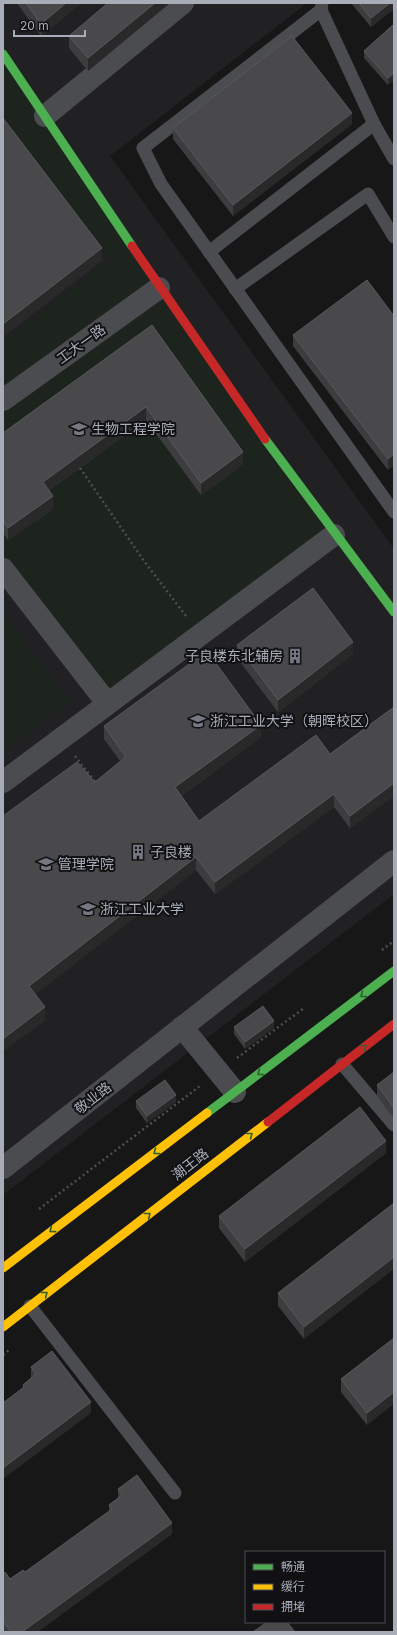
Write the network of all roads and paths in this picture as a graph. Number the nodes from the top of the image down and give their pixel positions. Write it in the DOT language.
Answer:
graph roads {
  1 [pos="183,3"];
  2 [pos="322,6"];
  3 [pos="3,54"];
  4 [pos="45,116"];
  5 [pos="374,124"];
  6 [pos="394,158"];
  7 [pos="394,237"];
  8 [pos="210,252"];
  9 [pos="159,288"];
  10 [pos="235,288"];
  11 [pos="3,400"];
  12 [pos="80,468"];
  13 [pos="394,512"];
  14 [pos="334,535"];
  15 [pos="3,569"];
  16 [pos="394,612"];
  17 [pos="200,634"];
  18 [pos="107,703"];
  19 [pos="62,738"];
  20 [pos="3,782"];
  21 [pos="99,787"];
  22 [pos="394,861"];
  23 [pos="394,941"];
  24 [pos="375,955"];
  25 [pos="394,971"];
  26 [pos="306,1006"];
  27 [pos="394,1024"];
  28 [pos="182,1027"];
  29 [pos="342,1064"];
  30 [pos="219,1071"];
  31 [pos="235,1092"];
  32 [pos="394,1125"];
  33 [pos="3,1168"];
  34 [pos="35,1212"];
  35 [pos="3,1268"];
  36 [pos="30,1306"];
  37 [pos="3,1327"];
  38 [pos="175,1493"];
  1 -- 4 [label="street"];
  2 -- 5 [label="lane"];
  2 -- 8 [label="lane"];
  3 -- 4 [label="main road"];
  4 -- 9 [label="main road"];
  5 -- 6 [label="lane"];
  5 -- 8 [label="lane"];
  7 -- 10 [label="lane"];
  8 -- 10 [label="lane"];
  9 -- 11 [label="street, 工大一路"];
  9 -- 14 [label="main road"];
  10 -- 13 [label="lane"];
  12 -- 17 [label="path"];
  14 -- 16 [label="main road"];
  14 -- 17 [label="street"];
  15 -- 18 [label="street"];
  17 -- 18 [label="street"];
  18 -- 19 [label="street"];
  19 -- 20 [label="street"];
  19 -- 21 [label="path"];
  22 -- 28 [label="street, 敬业路"];
  23 -- 24 [label="path"];
  25 -- 31 [label="main road, one-way"];
  26 -- 30 [label="path"];
  29 -- 27 [label="main road, 潮王路, one-way"];
  28 -- 30 [label="street"];
  28 -- 33 [label="street, 敬业路"];
  29 -- 32 [label="lane"];
  36 -- 29 [label="main road, 潮王路, one-way"];
  30 -- 31 [label="street"];
  30 -- 34 [label="path"];
  31 -- 35 [label="main road, one-way"];
  36 -- 37 [label="main road, 潮王路"];
  36 -- 38 [label="lane"];
}
